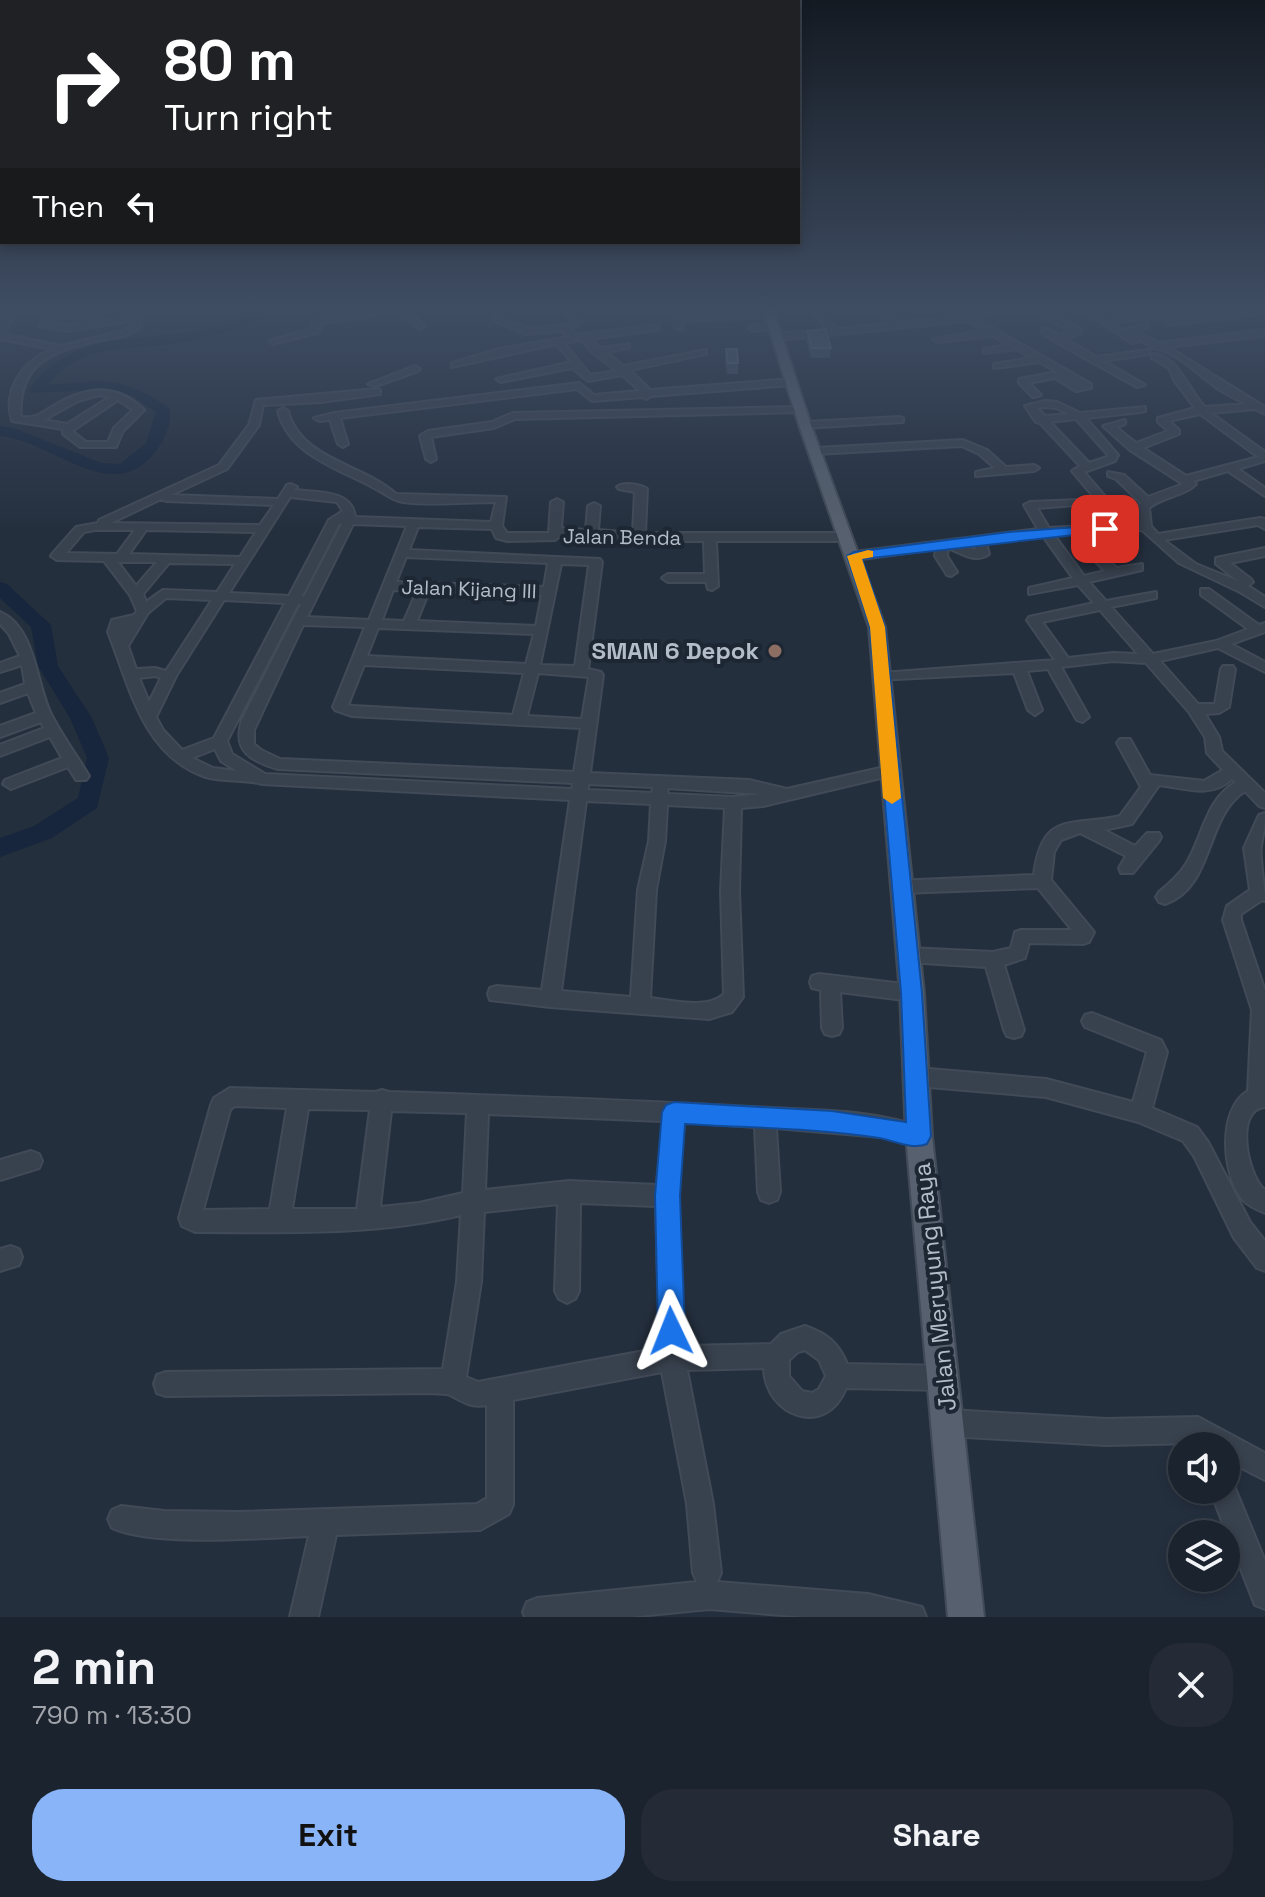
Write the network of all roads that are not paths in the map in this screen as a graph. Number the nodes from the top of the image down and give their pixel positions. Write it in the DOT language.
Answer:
graph roads {
  1 [pos="371,381"];
  2 [pos="389,381"];
  3 [pos="527,381"];
  4 [pos="636,381"];
  5 [pos="1022,381"];
  6 [pos="1067,381"];
  7 [pos="1081,381"];
  8 [pos="1134,381"];
  9 [pos="1177,381"];
  10 [pos="1215,381"];
  11 [pos="792,382"];
  12 [pos="1140,385"];
  13 [pos="375,388"];
  14 [pos="646,391"];
  15 [pos="5,393"];
  16 [pos="537,393"];
  17 [pos="120,395"];
  18 [pos="1036,395"];
  19 [pos="284,406"];
  20 [pos="1262,408"];
  21 [pos="13,409"];
  22 [pos="1141,409"];
  23 [pos="1206,410"];
  24 [pos="0,411"];
  25 [pos="386,411"];
  26 [pos="647,412"];
  27 [pos="334,416"];
  28 [pos="803,417"];
  29 [pos="1080,417"];
  30 [pos="319,418"];
  31 [pos="899,420"];
  32 [pos="1040,420"];
  33 [pos="36,421"];
  34 [pos="69,427"];
  35 [pos="1072,438"];
  36 [pos="1059,439"];
  37 [pos="1149,443"];
  38 [pos="343,444"];
  39 [pos="1134,448"];
  40 [pos="816,451"];
  41 [pos="1265,458"];
  42 [pos="431,459"];
  43 [pos="1085,465"];
  44 [pos="1034,468"];
  45 [pos="1232,469"];
  46 [pos="1003,470"];
  47 [pos="980,474"];
  48 [pos="1112,474"];
  49 [pos="1185,480"];
  50 [pos="623,487"];
  51 [pos="1265,493"];
  52 [pos="286,494"];
  53 [pos="160,498"];
  54 [pos="557,502"];
  55 [pos="1075,502"];
  56 [pos="1147,502"];
  57 [pos="143,506"];
  58 [pos="594,506"];
  59 [pos="343,518"];
  60 [pos="1263,522"];
  61 [pos="414,523"];
  62 [pos="95,526"];
  63 [pos="138,526"];
  64 [pos="496,526"];
  65 [pos="1145,526"];
  66 [pos="1126,528"];
  67 [pos="261,529"];
  68 [pos="555,531"];
  69 [pos="1046,532"];
  70 [pos="596,533"];
  71 [pos="639,537"];
  72 [pos="710,538"];
  73 [pos="1156,538"];
  74 [pos="946,544"];
  75 [pos="850,546"];
  76 [pos="1265,552"];
  77 [pos="401,553"];
  78 [pos="1095,555"];
  79 [pos="114,558"];
  80 [pos="166,559"];
  81 [pos="243,561"];
  82 [pos="555,561"];
  83 [pos="1138,567"];
  84 [pos="951,572"];
  85 [pos="1115,573"];
  86 [pos="668,578"];
  87 [pos="1082,582"];
  88 [pos="1265,582"];
  89 [pos="1250,584"];
  90 [pos="389,586"];
  91 [pos="424,588"];
  92 [pos="550,591"];
  93 [pos="1033,591"];
  94 [pos="603,592"];
  95 [pos="1205,592"];
  96 [pos="136,594"];
  97 [pos="163,594"];
  98 [pos="1151,595"];
  99 [pos="220,596"];
  100 [pos="1265,596"];
  101 [pos="301,600"];
  102 [pos="1265,603"];
  103 [pos="1104,607"];
  104 [pos="142,614"];
  105 [pos="0,616"];
  106 [pos="300,621"];
  107 [pos="373,623"];
  108 [pos="409,624"];
  109 [pos="1261,628"];
  110 [pos="542,630"];
  111 [pos="15,633"];
  112 [pos="0,638"];
  113 [pos="1220,644"];
  114 [pos="28,658"];
  115 [pos="1151,659"];
  116 [pos="357,660"];
  117 [pos="1058,664"];
  118 [pos="0,668"];
  119 [pos="1019,668"];
  120 [pos="1265,668"];
  121 [pos="1228,669"];
  122 [pos="531,670"];
  123 [pos="581,671"];
  124 [pos="132,674"];
  125 [pos="169,676"];
  126 [pos="882,677"];
  127 [pos="32,686"];
  128 [pos="0,698"];
  129 [pos="1194,709"];
  130 [pos="1035,710"];
  131 [pos="44,715"];
  132 [pos="148,717"];
  133 [pos="1082,717"];
  134 [pos="519,718"];
  135 [pos="591,724"];
  136 [pos="53,730"];
  137 [pos="0,732"];
  138 [pos="220,741"];
  139 [pos="1125,743"];
  140 [pos="248,747"];
  141 [pos="0,751"];
  142 [pos="180,757"];
  143 [pos="226,757"];
  144 [pos="71,760"];
  145 [pos="889,771"];
  146 [pos="81,776"];
  147 [pos="262,779"];
  148 [pos="661,781"];
  149 [pos="11,784"];
  150 [pos="1248,785"];
  151 [pos="580,787"];
  152 [pos="1150,789"];
  153 [pos="784,793"];
  154 [pos="659,800"];
  155 [pos="733,803"];
  156 [pos="1265,819"];
  157 [pos="1080,825"];
  158 [pos="1036,837"];
  159 [pos="1054,837"];
  160 [pos="1153,837"];
  161 [pos="1042,881"];
  162 [pos="901,886"];
  163 [pos="1262,894"];
  164 [pos="1165,897"];
  165 [pos="908,955"];
  166 [pos="993,960"];
  167 [pos="912,993"];
  168 [pos="497,994"];
  169 [pos="550,999"];
  170 [pos="640,1006"];
  171 [pos="1092,1021"];
  172 [pos="832,1028"];
  173 [pos="1014,1030"];
  174 [pos="917,1077"];
  175 [pos="1261,1098"];
  176 [pos="382,1099"];
  177 [pos="299,1100"];
  178 [pos="478,1104"];
  179 [pos="674,1112"];
  180 [pos="1140,1113"];
  181 [pos="765,1119"];
  182 [pos="919,1136"];
  183 [pos="31,1161"];
  184 [pos="0,1170"];
  185 [pos="569,1192"];
  186 [pos="769,1192"];
  187 [pos="667,1196"];
  188 [pos="472,1202"];
  189 [pos="1265,1202"];
  190 [pos="279,1219"];
  191 [pos="367,1220"];
  192 [pos="1265,1260"];
  193 [pos="567,1291"];
  194 [pos="777,1356"];
  195 [pos="672,1358"];
  196 [pos="838,1376"];
  197 [pos="945,1378"];
  198 [pos="453,1382"];
  199 [pos="166,1384"];
  200 [pos="500,1392"];
  201 [pos="949,1423"];
  202 [pos="1168,1436"];
  203 [pos="1240,1456"];
  204 [pos="1265,1467"];
  205 [pos="1229,1504"];
  206 [pos="121,1519"];
  207 [pos="326,1521"];
  208 [pos="707,1573"];
  209 [pos="1265,1595"];
  210 [pos="537,1612"];
  211 [pos="582,1612"];
  212 [pos="304,1617"];
  213 [pos="912,1617"];
  214 [pos="966,1617"];
  1 -- 13 [label="street"];
  2 -- 13 [label="street"];
  3 -- 16 [label="street"];
  4 -- 14 [label="street"];
  5 -- 18 [label="street"];
  6 -- 7 [label="street"];
  8 -- 12 [label="street"];
  9 -- 23 [label="street"];
  10 -- 20 [label="street"];
  11 -- 14 [label="street"];
  11 -- 28 [label="main road, Jalan Meruyung Raya"];
  13 -- 19 [label="street"];
  13 -- 25 [label="street"];
  14 -- 16 [label="street"];
  14 -- 26 [label="street"];
  15 -- 21 [label="street"];
  16 -- 25 [label="street"];
  17 -- 33 [label="street"];
  17 -- 34 [label="street"];
  17 -- 34 [label="street"];
  19 -- 53 [label="street"];
  19 -- 64 [label="street"];
  20 -- 23 [label="street"];
  21 -- 24 [label="street"];
  21 -- 33 [label="street"];
  22 -- 29 [label="street"];
  23 -- 37 [label="street"];
  23 -- 41 [label="street"];
  25 -- 27 [label="street"];
  26 -- 28 [label="street"];
  26 -- 42 [label="street"];
  27 -- 30 [label="street"];
  27 -- 38 [label="street"];
  28 -- 31 [label="street"];
  28 -- 40 [label="main road, Jalan Meruyung Raya"];
  29 -- 32 [label="street"];
  29 -- 32 [label="street"];
  29 -- 43 [label="street"];
  32 -- 36 [label="street"];
  33 -- 34 [label="street"];
  35 -- 36 [label="street"];
  36 -- 43 [label="street"];
  37 -- 39 [label="street"];
  37 -- 39 [label="street"];
  39 -- 49 [label="street"];
  40 -- 46 [label="street"];
  40 -- 75 [label="main road, Jalan Meruyung Raya"];
  41 -- 45 [label="street"];
  43 -- 66 [label="street"];
  44 -- 46 [label="street"];
  45 -- 49 [label="street"];
  45 -- 51 [label="street"];
  46 -- 47 [label="street"];
  48 -- 56 [label="street"];
  49 -- 56 [label="street"];
  50 -- 71 [label="street"];
  52 -- 53 [label="street"];
  52 -- 59 [label="street"];
  52 -- 67 [label="street"];
  53 -- 57 [label="street"];
  54 -- 68 [label="street"];
  55 -- 69 [label="street"];
  56 -- 65 [label="street"];
  57 -- 62 [label="street"];
  57 -- 63 [label="street"];
  58 -- 70 [label="street"];
  59 -- 61 [label="street"];
  59 -- 101 [label="street"];
  60 -- 73 [label="street"];
  61 -- 64 [label="street"];
  61 -- 77 [label="street"];
  62 -- 63 [label="street"];
  62 -- 79 [label="street"];
  63 -- 67 [label="street"];
  63 -- 79 [label="street"];
  64 -- 68 [label="street, Jalan Benda"];
  65 -- 66 [label="street"];
  65 -- 73 [label="street"];
  66 -- 69 [label="street"];
  67 -- 81 [label="street"];
  68 -- 70 [label="street, Jalan Benda"];
  69 -- 74 [label="street, Jalan Benda"];
  69 -- 87 [label="street"];
  70 -- 71 [label="street, Jalan Benda"];
  70 -- 94 [label="street"];
  71 -- 72 [label="street, Jalan Benda"];
  72 -- 75 [label="street, Jalan Benda"];
  72 -- 86 [label="street"];
  73 -- 102 [label="street"];
  74 -- 75 [label="street, Jalan Benda"];
  74 -- 84 [label="street"];
  75 -- 126 [label="main road, Jalan Meruyung Raya"];
  76 -- 89 [label="street"];
  77 -- 82 [label="street"];
  77 -- 90 [label="street"];
  78 -- 85 [label="street"];
  79 -- 80 [label="street"];
  79 -- 96 [label="street"];
  80 -- 81 [label="street"];
  80 -- 96 [label="street"];
  81 -- 99 [label="street"];
  82 -- 92 [label="street"];
  82 -- 123 [label="street"];
  83 -- 85 [label="street"];
  85 -- 87 [label="street"];
  87 -- 93 [label="street"];
  87 -- 103 [label="street"];
  88 -- 89 [label="street"];
  89 -- 100 [label="street"];
  90 -- 91 [label="street, Jalan Kijang III"];
  90 -- 107 [label="street"];
  91 -- 92 [label="street, Jalan Kijang III"];
  91 -- 108 [label="street"];
  92 -- 110 [label="street"];
  95 -- 109 [label="street"];
  96 -- 97 [label="street"];
  96 -- 104 [label="street"];
  97 -- 99 [label="street"];
  97 -- 104 [label="street"];
  98 -- 103 [label="street"];
  99 -- 101 [label="street"];
  99 -- 125 [label="street"];
  101 -- 106 [label="street"];
  101 -- 138 [label="street"];
  103 -- 115 [label="street"];
  103 -- 117 [label="street"];
  104 -- 124 [label="street"];
  105 -- 111 [label="street"];
  106 -- 107 [label="street"];
  106 -- 140 [label="street"];
  107 -- 108 [label="street"];
  107 -- 116 [label="street"];
  108 -- 110 [label="street"];
  109 -- 113 [label="street"];
  110 -- 122 [label="street"];
  111 -- 112 [label="street"];
  111 -- 114 [label="street"];
  113 -- 115 [label="street"];
  113 -- 120 [label="street"];
  114 -- 118 [label="street"];
  114 -- 127 [label="street"];
  115 -- 117 [label="street"];
  115 -- 129 [label="street"];
  116 -- 122 [label="street"];
  116 -- 134 [label="street"];
  117 -- 119 [label="street"];
  117 -- 133 [label="street"];
  119 -- 126 [label="street"];
  119 -- 130 [label="street"];
  121 -- 129 [label="street"];
  122 -- 123 [label="street"];
  122 -- 134 [label="street"];
  123 -- 135 [label="street"];
  124 -- 125 [label="street"];
  124 -- 132 [label="street"];
  125 -- 132 [label="street"];
  126 -- 145 [label="main road, Jalan Meruyung Raya"];
  127 -- 128 [label="street"];
  127 -- 131 [label="street"];
  129 -- 150 [label="street"];
  131 -- 136 [label="street"];
  131 -- 137 [label="street"];
  132 -- 142 [label="street"];
  134 -- 135 [label="street"];
  135 -- 151 [label="street"];
  136 -- 141 [label="street"];
  136 -- 144 [label="street"];
  138 -- 142 [label="street"];
  138 -- 143 [label="street"];
  139 -- 152 [label="street"];
  140 -- 143 [label="street"];
  140 -- 151 [label="street"];
  142 -- 147 [label="street"];
  143 -- 147 [label="street"];
  144 -- 146 [label="street"];
  144 -- 149 [label="street"];
  145 -- 153 [label="street"];
  145 -- 162 [label="main road, Jalan Meruyung Raya"];
  147 -- 151 [label="street"];
  148 -- 151 [label="street"];
  148 -- 153 [label="street"];
  148 -- 154 [label="street"];
  150 -- 152 [label="street"];
  150 -- 164 [label="street"];
  151 -- 154 [label="street"];
  151 -- 169 [label="street"];
  152 -- 157 [label="street"];
  153 -- 155 [label="street"];
  154 -- 155 [label="street"];
  154 -- 170 [label="street"];
  155 -- 170 [label="street"];
  156 -- 163 [label="street"];
  157 -- 159 [label="street"];
  157 -- 160 [label="street"];
  158 -- 159 [label="street"];
  159 -- 161 [label="street"];
  161 -- 162 [label="street"];
  161 -- 166 [label="street"];
  162 -- 165 [label="main road, Jalan Meruyung Raya"];
  163 -- 175 [label="street"];
  165 -- 166 [label="street"];
  165 -- 167 [label="main road, Jalan Meruyung Raya"];
  166 -- 173 [label="street"];
  167 -- 172 [label="street"];
  167 -- 174 [label="main road, Jalan Meruyung Raya"];
  168 -- 169 [label="street"];
  169 -- 170 [label="street"];
  171 -- 180 [label="street"];
  174 -- 180 [label="street"];
  174 -- 182 [label="main road, Jalan Meruyung Raya"];
  175 -- 189 [label="street"];
  176 -- 177 [label="street"];
  176 -- 178 [label="street"];
  176 -- 191 [label="street"];
  177 -- 190 [label="street"];
  177 -- 190 [label="street"];
  178 -- 179 [label="street"];
  178 -- 188 [label="street"];
  179 -- 181 [label="street"];
  179 -- 187 [label="street"];
  180 -- 192 [label="street"];
  181 -- 182 [label="street"];
  181 -- 186 [label="street"];
  182 -- 197 [label="main road, Jalan Meruyung Raya"];
  183 -- 184 [label="street"];
  185 -- 187 [label="street"];
  185 -- 188 [label="street"];
  185 -- 193 [label="street"];
  187 -- 195 [label="street"];
  188 -- 191 [label="street"];
  188 -- 198 [label="street"];
  190 -- 191 [label="street"];
  194 -- 195 [label="street"];
  194 -- 196 [label="street"];
  194 -- 196 [label="street"];
  195 -- 200 [label="street"];
  195 -- 208 [label="street"];
  196 -- 197 [label="street"];
  197 -- 201 [label="main road, Jalan Meruyung Raya"];
  198 -- 199 [label="street"];
  198 -- 200 [label="street"];
  200 -- 207 [label="street"];
  201 -- 202 [label="street"];
  201 -- 214 [label="main road, Jalan Meruyung Raya"];
  203 -- 204 [label="street"];
  205 -- 209 [label="street"];
  206 -- 207 [label="street"];
  207 -- 212 [label="street"];
  210 -- 211 [label="street"];
  211 -- 213 [label="street"];
}
